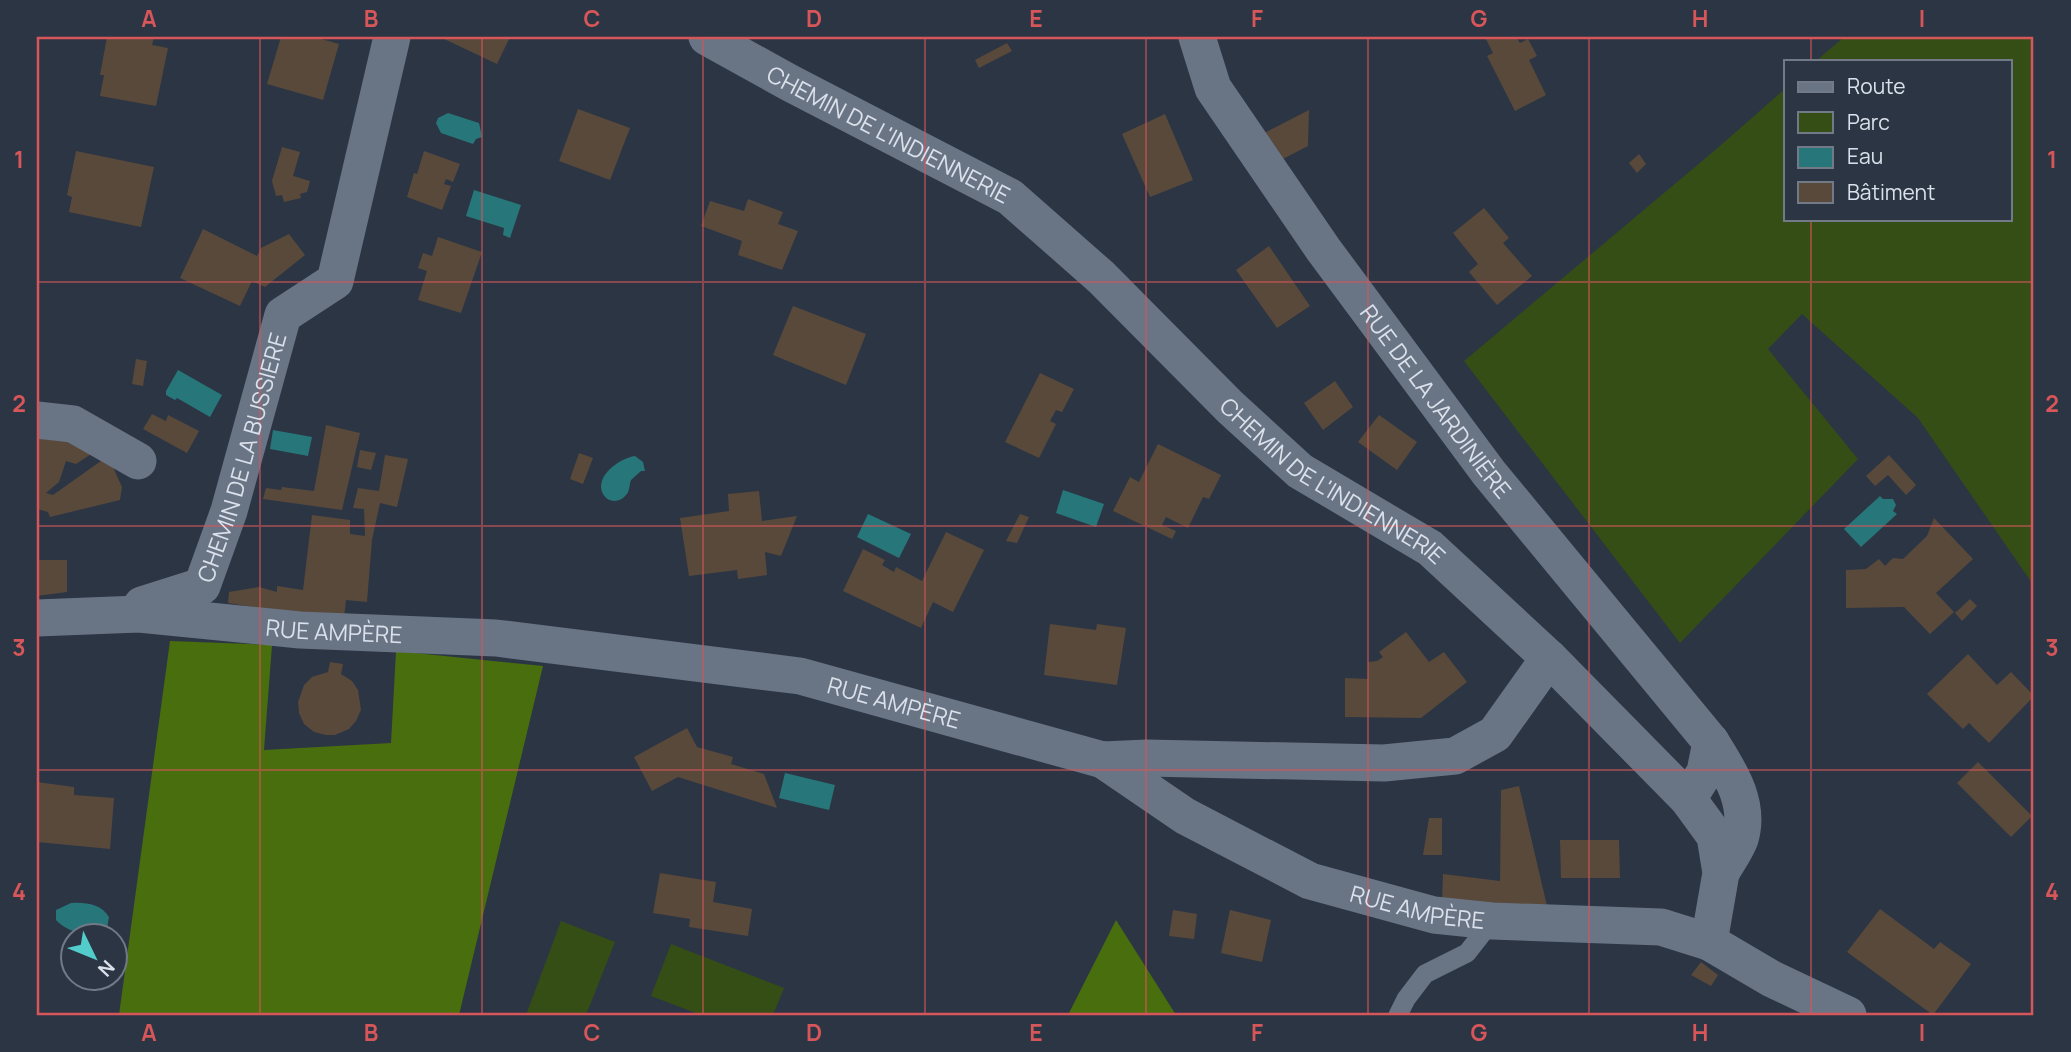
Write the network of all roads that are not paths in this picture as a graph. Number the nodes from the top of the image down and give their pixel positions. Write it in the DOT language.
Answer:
graph roads {
  1 [pos="392,37"];
  2 [pos="707,37"];
  3 [pos="1197,37"];
  4 [pos="37,419"];
  5 [pos="138,461"];
  6 [pos="139,614"];
  7 [pos="37,618"];
  8 [pos="1549,658"];
  9 [pos="1711,743"];
  10 [pos="1103,760"];
  11 [pos="1688,799"];
  12 [pos="1721,873"];
  13 [pos="1492,921"];
  14 [pos="1710,942"];
  15 [pos="1772,979"];
  16 [pos="1398,1015"];
  17 [pos="1812,1015"];
  18 [pos="1848,1015"];
  1 -- 6 [label="street, CHEMIN DE LA BUSSIERE"];
  2 -- 8 [label="street, CHEMIN DE L'INDIENNERIE"];
  3 -- 9 [label="street, RUE DE LA JARDINIÈRE"];
  4 -- 5 [label="street"];
  6 -- 7 [label="street, RUE AMPÈRE"];
  6 -- 10 [label="street, RUE AMPÈRE"];
  8 -- 10 [label="street"];
  8 -- 11 [label="street, CHEMIN DE L'INDIENNERIE"];
  9 -- 11 [label="street"];
  9 -- 12 [label="street, RUE DE LA JARDINIÈRE"];
  10 -- 13 [label="street, RUE AMPÈRE"];
  11 -- 12 [label="street, CHEMIN DE L'INDIENNERIE"];
  12 -- 14 [label="street"];
  13 -- 14 [label="street, RUE AMPÈRE"];
  13 -- 16 [label="lane"];
  14 -- 15 [label="street, RUE AMPÈRE"];
  15 -- 17 [label="lane"];
  15 -- 18 [label="street, RUE AMPÈRE"];
}
